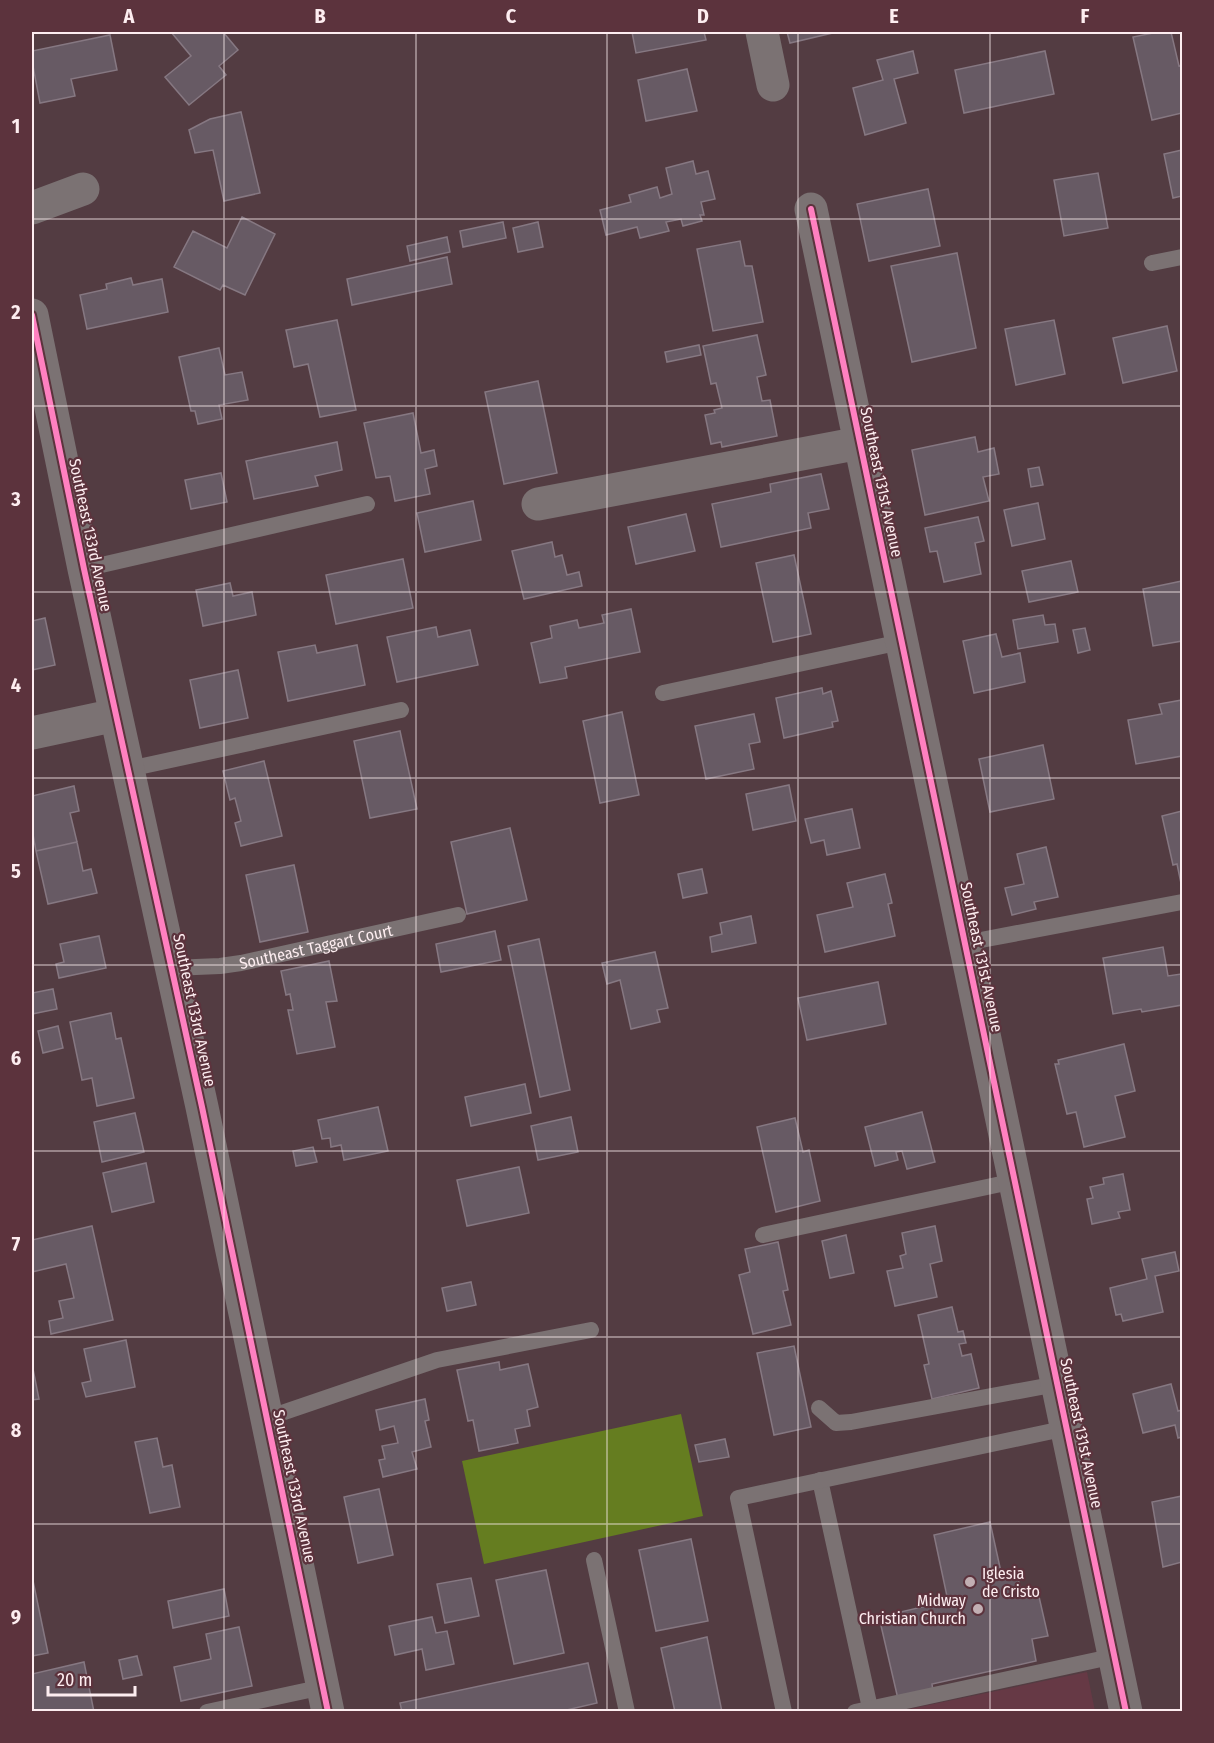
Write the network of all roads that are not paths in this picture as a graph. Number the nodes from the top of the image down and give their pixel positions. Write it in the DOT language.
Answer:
graph roads {
  1 [pos="762,32"];
  2 [pos="773,85"];
  3 [pos="82,189"];
  4 [pos="32,208"];
  5 [pos="811,209"];
  6 [pos="1182,256"];
  7 [pos="1152,263"];
  8 [pos="32,315"];
  9 [pos="860,443"];
  10 [pos="368,504"];
  11 [pos="538,504"];
  12 [pos="84,568"];
  13 [pos="901,642"];
  14 [pos="663,693"];
  15 [pos="401,710"];
  16 [pos="116,715"];
  17 [pos="32,734"];
  18 [pos="129,769"];
  19 [pos="1182,902"];
  20 [pos="458,915"];
  21 [pos="965,943"];
  22 [pos="172,968"];
  23 [pos="1015,1181"];
  24 [pos="763,1234"];
  25 [pos="591,1330"];
  26 [pos="1058,1384"];
  27 [pos="819,1408"];
  28 [pos="267,1418"];
  29 [pos="1067,1428"];
  30 [pos="820,1480"];
  31 [pos="594,1560"];
  32 [pos="1114,1656"];
  33 [pos="325,1699"];
  34 [pos="862,1710"];
  35 [pos="207,1712"];
  36 [pos="627,1712"];
  37 [pos="784,1712"];
  38 [pos="1126,1712"];
  1 -- 2 [label="street"];
  3 -- 4 [label="street"];
  5 -- 9 [label="street, Southeast 131st Avenue"];
  6 -- 7 [label="lane"];
  8 -- 12 [label="street, Southeast 133rd Avenue"];
  9 -- 11 [label="street, Southeast 131st Avenue"];
  9 -- 13 [label="street, Southeast 131st Avenue"];
  10 -- 12 [label="lane"];
  12 -- 16 [label="street, Southeast 133rd Avenue"];
  13 -- 14 [label="lane"];
  13 -- 21 [label="street, Southeast 131st Avenue"];
  15 -- 18 [label="lane"];
  16 -- 17 [label="street"];
  16 -- 18 [label="street, Southeast 133rd Avenue"];
  18 -- 22 [label="street, Southeast 133rd Avenue"];
  19 -- 21 [label="lane"];
  20 -- 22 [label="lane, Southeast Taggart Court"];
  21 -- 23 [label="street, Southeast 131st Avenue"];
  22 -- 28 [label="street, Southeast 133rd Avenue"];
  23 -- 24 [label="lane"];
  23 -- 26 [label="street, Southeast 131st Avenue"];
  25 -- 28 [label="lane"];
  26 -- 27 [label="lane"];
  26 -- 29 [label="street, Southeast 131st Avenue"];
  28 -- 33 [label="street, Southeast 133rd Avenue"];
  29 -- 30 [label="lane"];
  29 -- 32 [label="street, Southeast 131st Avenue"];
  30 -- 34 [label="lane"];
  30 -- 37 [label="lane"];
  31 -- 36 [label="lane"];
  32 -- 34 [label="lane"];
  32 -- 38 [label="street, Southeast 131st Avenue"];
  33 -- 35 [label="lane"];
}
